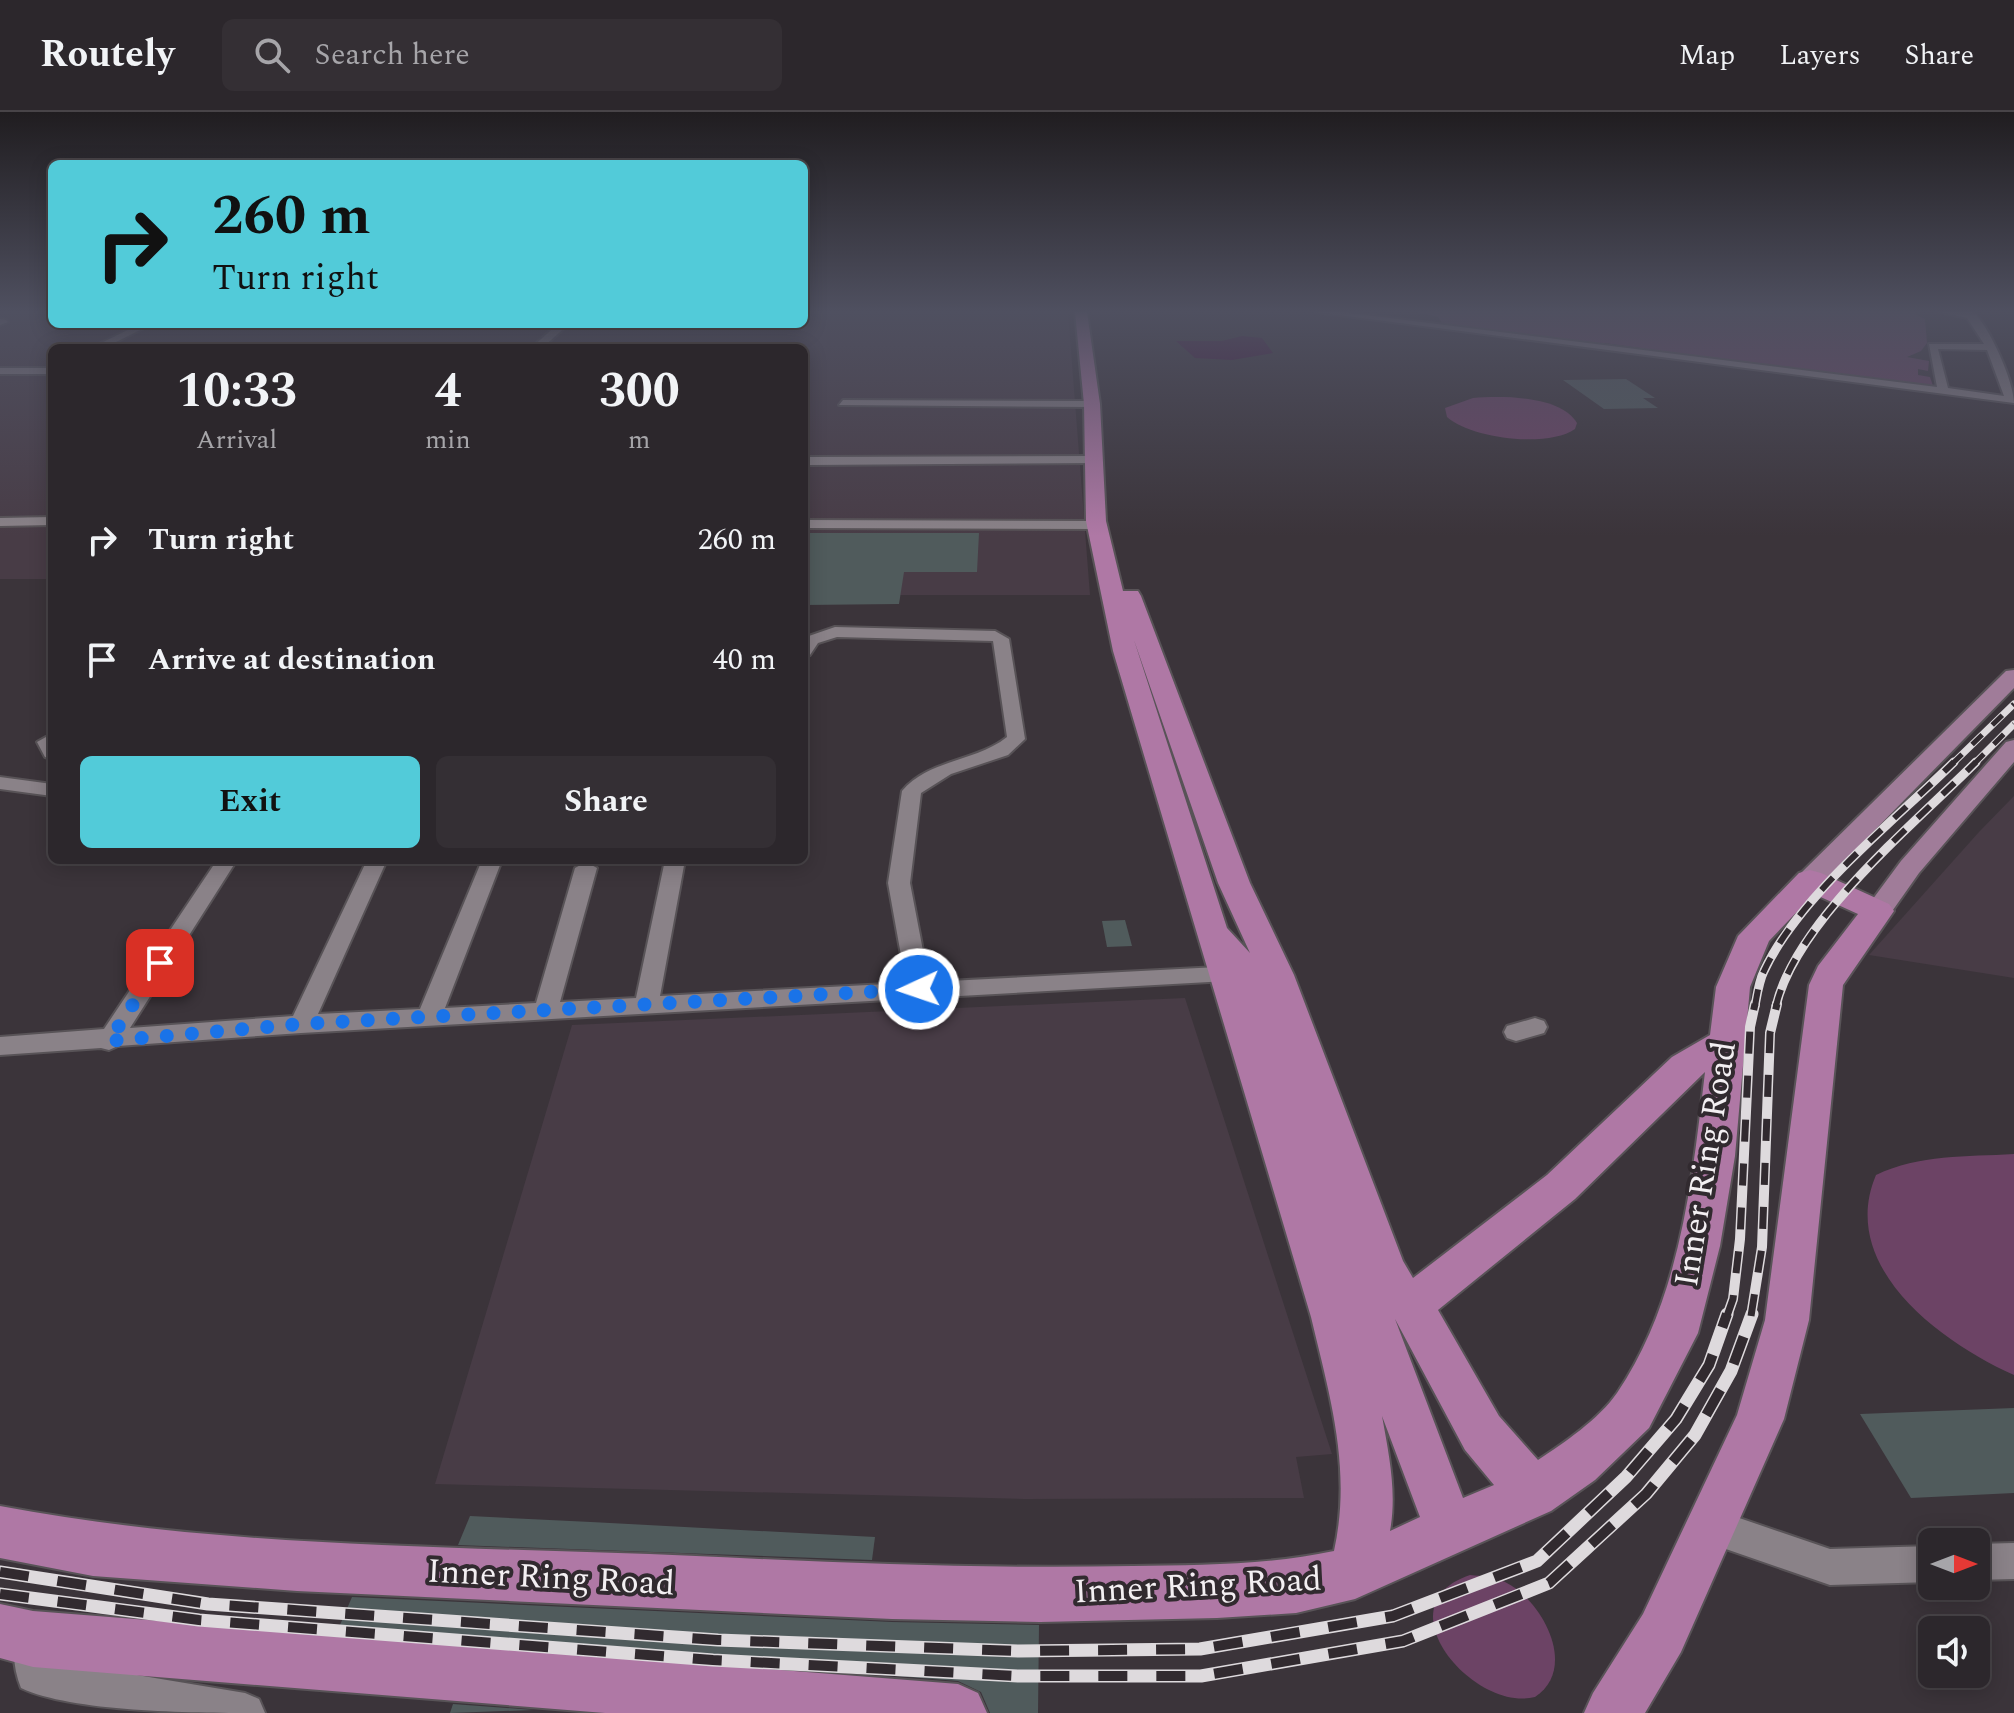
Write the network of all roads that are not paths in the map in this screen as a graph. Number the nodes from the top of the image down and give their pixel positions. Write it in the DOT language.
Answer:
graph roads {
  1 [pos="1090,387"];
  2 [pos="1099,387"];
  3 [pos="1910,387"];
  4 [pos="1910,387"];
  5 [pos="1942,387"];
  6 [pos="1943,391"];
  7 [pos="2013,400"];
  8 [pos="843,403"];
  9 [pos="1092,404"];
  10 [pos="1094,460"];
  11 [pos="810,461"];
  12 [pos="48,521"];
  13 [pos="0,522"];
  14 [pos="808,522"];
  15 [pos="1096,523"];
  16 [pos="808,646"];
  17 [pos="2014,676"];
  18 [pos="2014,747"];
  19 [pos="0,783"];
  20 [pos="48,789"];
  21 [pos="224,864"];
  22 [pos="375,864"];
  23 [pos="490,864"];
  24 [pos="674,864"];
  25 [pos="586,868"];
  26 [pos="1810,880"];
  27 [pos="1878,911"];
  28 [pos="1236,974"];
  29 [pos="919,989"];
  30 [pos="647,1004"];
  31 [pos="546,1010"];
  32 [pos="429,1017"];
  33 [pos="301,1024"];
  34 [pos="109,1041"];
  35 [pos="1727,1042"];
  36 [pos="0,1046"];
  37 [pos="1411,1305"];
  38 [pos="1533,1493"];
  39 [pos="1710,1526"];
  40 [pos="1451,1531"];
  41 [pos="0,1532"];
  42 [pos="2014,1561"];
  43 [pos="1990,1562"];
  44 [pos="1918,1564"];
  45 [pos="1355,1573"];
  46 [pos="17,1635"];
  47 [pos="1632,1698"];
  48 [pos="245,1713"];
  49 [pos="958,1713"];
  1 -- 9 [label="highway"];
  2 -- 37 [label="highway"];
  3 -- 6 [label="street"];
  4 -- 7 [label="street"];
  5 -- 6 [label="street"];
  6 -- 7 [label="street"];
  8 -- 9 [label="street"];
  9 -- 10 [label="highway"];
  10 -- 11 [label="street"];
  10 -- 15 [label="highway"];
  12 -- 13 [label="street"];
  14 -- 15 [label="street"];
  15 -- 28 [label="highway"];
  16 -- 29 [label="street"];
  17 -- 26 [label="main road, Inner Ring Road"];
  18 -- 27 [label="main road"];
  19 -- 20 [label="street"];
  21 -- 34 [label="street"];
  22 -- 33 [label="street"];
  23 -- 32 [label="street"];
  24 -- 30 [label="street"];
  25 -- 31 [label="street"];
  26 -- 27 [label="highway"];
  26 -- 35 [label="highway, Inner Ring Road"];
  27 -- 39 [label="highway"];
  28 -- 29 [label="street"];
  28 -- 40 [label="highway"];
  28 -- 45 [label="highway"];
  29 -- 30 [label="street"];
  30 -- 31 [label="street"];
  31 -- 32 [label="street"];
  32 -- 33 [label="street"];
  33 -- 34 [label="street"];
  34 -- 36 [label="street"];
  35 -- 37 [label="highway"];
  35 -- 38 [label="highway, Inner Ring Road"];
  37 -- 38 [label="highway"];
  38 -- 40 [label="highway, Inner Ring Road"];
  39 -- 44 [label="street"];
  39 -- 47 [label="highway"];
  40 -- 45 [label="highway, Inner Ring Road"];
  41 -- 45 [label="highway, Inner Ring Road"];
  42 -- 43 [label="street"];
  46 -- 48 [label="street"];
  46 -- 49 [label="highway"];
}
